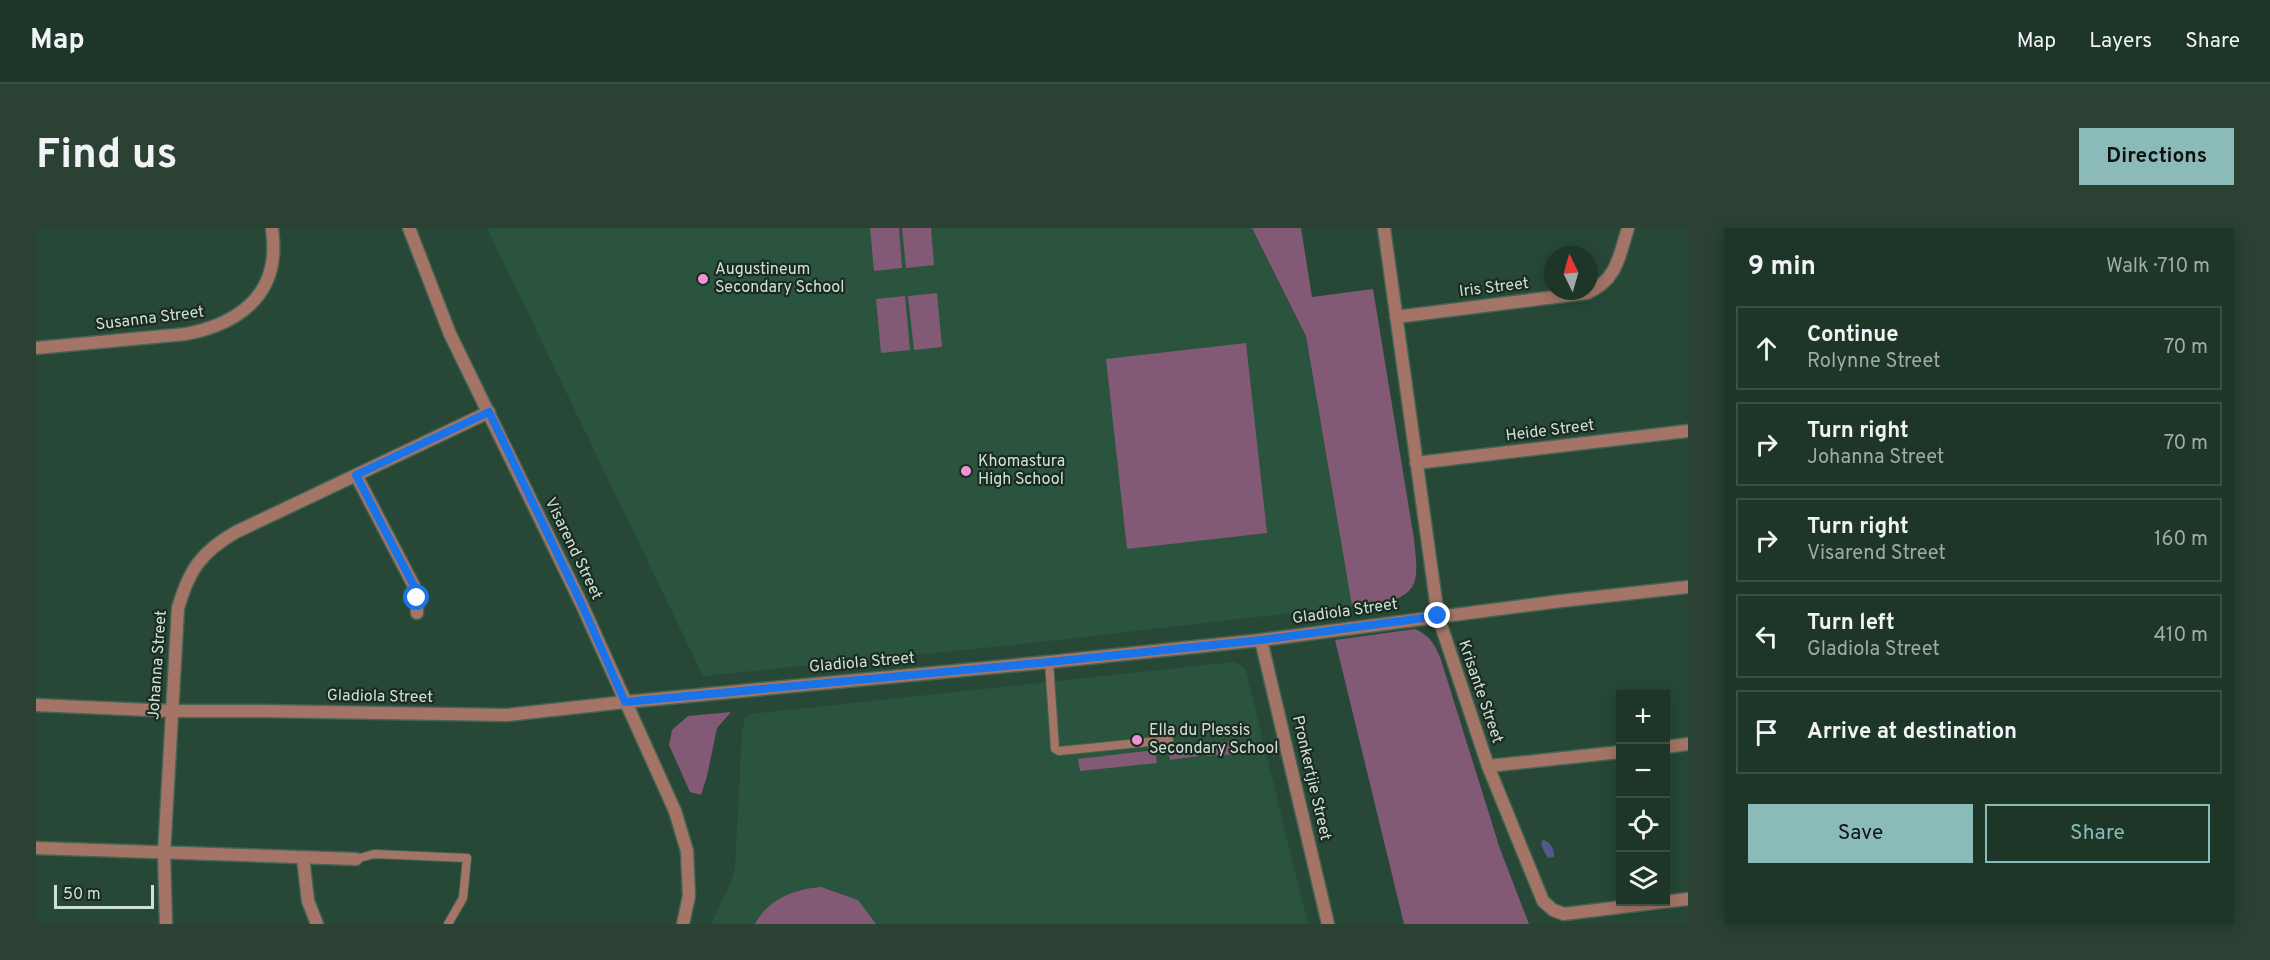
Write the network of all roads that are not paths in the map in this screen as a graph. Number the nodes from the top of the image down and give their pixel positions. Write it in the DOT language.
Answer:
graph roads {
  1 [pos="272,228"];
  2 [pos="410,228"];
  3 [pos="1384,228"];
  4 [pos="1628,228"];
  5 [pos="1396,317"];
  6 [pos="36,348"];
  7 [pos="489,412"];
  8 [pos="1688,430"];
  9 [pos="1416,464"];
  10 [pos="356,475"];
  11 [pos="1688,587"];
  12 [pos="417,613"];
  13 [pos="1438,616"];
  14 [pos="1261,640"];
  15 [pos="1049,662"];
  16 [pos="625,702"];
  17 [pos="36,705"];
  18 [pos="172,711"];
  19 [pos="1169,740"];
  20 [pos="1688,744"];
  21 [pos="1670,746"];
  22 [pos="1616,752"];
  23 [pos="1488,766"];
  24 [pos="36,848"];
  25 [pos="164,854"];
  26 [pos="303,858"];
  27 [pos="356,859"];
  28 [pos="1688,899"];
  29 [pos="166,924"];
  30 [pos="318,924"];
  31 [pos="448,924"];
  32 [pos="682,924"];
  33 [pos="1328,924"];
  1 -- 6 [label="street, Susanna Street"];
  2 -- 7 [label="street, Visarend Street"];
  3 -- 5 [label="street, Krisante Street"];
  4 -- 5 [label="street, Iris Street"];
  5 -- 9 [label="street, Krisante Street"];
  7 -- 10 [label="street, Johanna Street"];
  7 -- 16 [label="street, Visarend Street"];
  8 -- 9 [label="street, Heide Street"];
  9 -- 13 [label="street, Krisante Street"];
  10 -- 12 [label="street"];
  10 -- 18 [label="street, Johanna Street"];
  11 -- 13 [label="street, Gladiola Street"];
  13 -- 14 [label="street, Gladiola Street"];
  13 -- 23 [label="street, Krisante Street"];
  14 -- 15 [label="street, Gladiola Street"];
  14 -- 33 [label="street, Pronkertjie Street"];
  15 -- 16 [label="street, Gladiola Street"];
  15 -- 19 [label="lane"];
  16 -- 18 [label="street, Gladiola Street"];
  16 -- 32 [label="street, Visarend Street"];
  17 -- 18 [label="street, Gladiola Street"];
  18 -- 25 [label="street, Johanna Street"];
  20 -- 21 [label="street"];
  22 -- 23 [label="street"];
  23 -- 28 [label="street, Krisante Street"];
  24 -- 25 [label="street"];
  25 -- 26 [label="street"];
  25 -- 29 [label="street, Johanna Street"];
  26 -- 27 [label="street"];
  26 -- 30 [label="street"];
  27 -- 31 [label="lane"];
}
